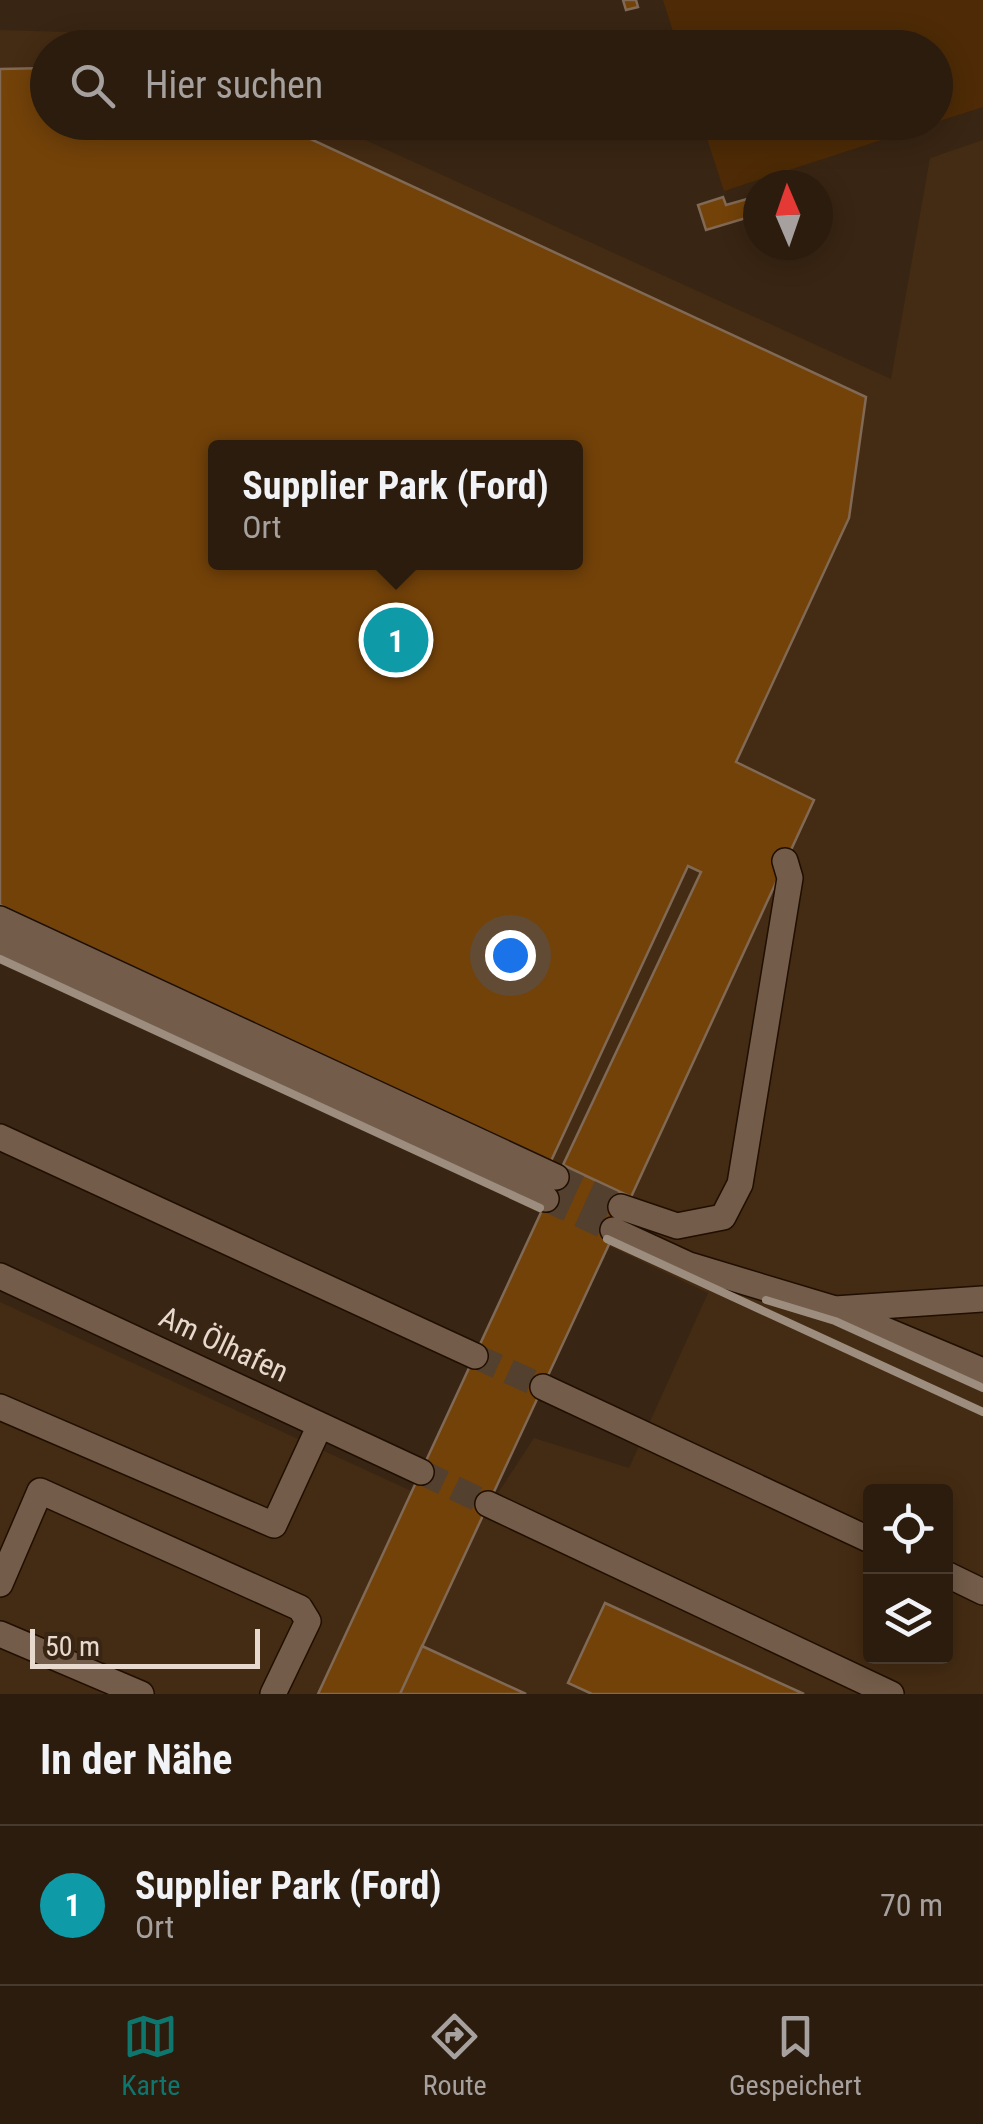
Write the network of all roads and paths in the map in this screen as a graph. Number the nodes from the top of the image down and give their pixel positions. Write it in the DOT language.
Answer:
graph roads {
  1 [pos="785,861"];
  2 [pos="0,919"];
  3 [pos="0,944"];
  4 [pos="0,1138"];
  5 [pos="0,1276"];
  6 [pos="983,1299"];
  7 [pos="836,1309"];
  8 [pos="475,1356"];
  9 [pos="983,1371"];
  10 [pos="542,1387"];
  11 [pos="0,1407"];
  12 [pos="320,1424"];
  13 [pos="421,1472"];
  14 [pos="488,1504"];
  15 [pos="863,1537"];
  16 [pos="953,1577"];
  17 [pos="0,1584"];
  18 [pos="983,1592"];
  19 [pos="0,1634"];
  20 [pos="141,1694"];
  21 [pos="273,1694"];
  22 [pos="890,1694"];
  1 -- 7 [label="lane"];
  2 -- 3 [label="lane"];
  4 -- 8 [label="lane"];
  5 -- 12 [label="lane, Am Ölhafen"];
  6 -- 7 [label="lane"];
  7 -- 9 [label="lane"];
  10 -- 15 [label="lane"];
  11 -- 12 [label="lane"];
  12 -- 13 [label="lane, Am Ölhafen"];
  14 -- 22 [label="lane"];
  16 -- 18 [label="lane"];
  17 -- 21 [label="lane"];
  19 -- 20 [label="lane"];
}
